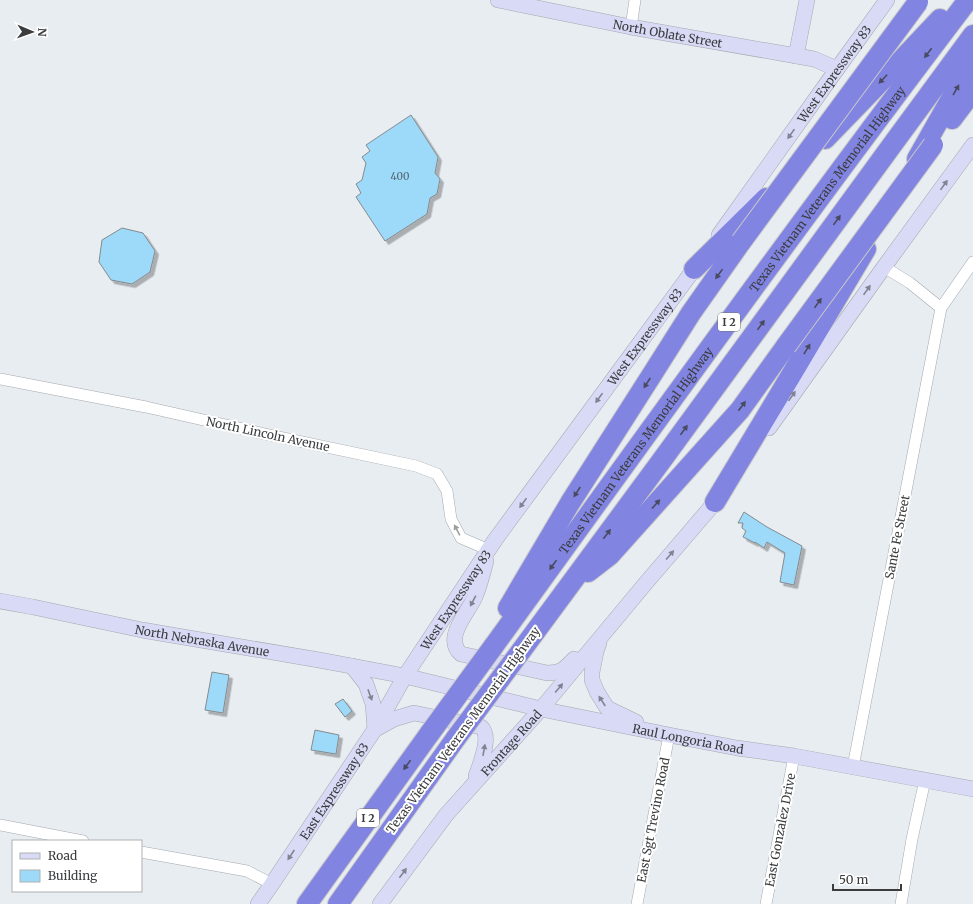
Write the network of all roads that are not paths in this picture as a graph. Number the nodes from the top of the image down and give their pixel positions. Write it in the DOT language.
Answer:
graph roads {
  1 [pos="498,0"];
  2 [pos="635,0"];
  3 [pos="807,0"];
  4 [pos="887,0"];
  5 [pos="958,0"];
  6 [pos="968,0"];
  7 [pos="919,1"];
  8 [pos="631,27"];
  9 [pos="973,36"];
  10 [pos="796,56"];
  11 [pos="973,58"];
  12 [pos="837,69"];
  13 [pos="973,91"];
  14 [pos="972,149"];
  15 [pos="973,262"];
  16 [pos="884,267"];
  17 [pos="694,269"];
  18 [pos="941,308"];
  19 [pos="0,378"];
  20 [pos="715,502"];
  21 [pos="489,550"];
  22 [pos="567,588"];
  23 [pos="0,601"];
  24 [pos="603,634"];
  25 [pos="493,647"];
  26 [pos="352,666"];
  27 [pos="406,676"];
  28 [pos="541,708"];
  29 [pos="375,730"];
  30 [pos="664,734"];
  31 [pos="794,756"];
  32 [pos="853,767"];
  33 [pos="925,780"];
  34 [pos="471,787"];
  35 [pos="973,789"];
  36 [pos="386,793"];
  37 [pos="0,825"];
  38 [pos="78,840"];
  39 [pos="142,852"];
  40 [pos="272,884"];
  41 [pos="258,904"];
  42 [pos="297,904"];
  43 [pos="307,904"];
  44 [pos="339,904"];
  45 [pos="380,904"];
  46 [pos="637,904"];
  47 [pos="766,904"];
  48 [pos="901,904"];
  1 -- 8 [label="main road, North Oblate Street"];
  2 -- 8 [label="street"];
  3 -- 10 [label="main road"];
  4 -- 12 [label="main road, West Expressway 83"];
  5 -- 17 [label="highway, one-way"];
  6 -- 25 [label="highway, Texas Vietnam Veterans Memorial Highway / I 2, one-way"];
  7 -- 25 [label="highway, one-way, bridge"];
  8 -- 10 [label="main road, North Oblate Street"];
  22 -- 9 [label="highway, Texas Vietnam Veterans Memorial Highway / I 2, one-way"];
  10 -- 12 [label="main road, North Oblate Street"];
  20 -- 11 [label="highway, one-way"];
  12 -- 17 [label="main road, West Expressway 83, one-way"];
  22 -- 13 [label="highway, one-way, bridge"];
  16 -- 14 [label="main road, one-way"];
  15 -- 18 [label="street, Sante Fe Street"];
  16 -- 18 [label="street"];
  20 -- 16 [label="main road, one-way"];
  17 -- 21 [label="main road, West Expressway 83, one-way"];
  18 -- 32 [label="street, Sante Fe Street"];
  21 -- 19 [label="street, North Lincoln Avenue, one-way"];
  24 -- 20 [label="main road, Frontage Road, one-way"];
  21 -- 24 [label="main road, one-way"];
  21 -- 27 [label="main road, West Expressway 83"];
  22 -- 44 [label="highway, Texas Vietnam Veterans Memorial Highway / I 2, bridge"];
  23 -- 26 [label="main road, North Nebraska Avenue"];
  28 -- 24 [label="main road, Frontage Road, one-way"];
  30 -- 24 [label="main road, one-way"];
  25 -- 36 [label="highway, Texas Vietnam Veterans Memorial Highway / I 2, one-way, bridge"];
  26 -- 27 [label="main road, North Nebraska Avenue"];
  26 -- 29 [label="main road, one-way"];
  27 -- 28 [label="main road, Raul Longoria Road"];
  27 -- 29 [label="main road, East Expressway 83"];
  28 -- 30 [label="main road, Raul Longoria Road"];
  28 -- 34 [label="main road, Frontage Road"];
  34 -- 29 [label="main road, one-way"];
  29 -- 40 [label="main road, East Expressway 83, one-way"];
  30 -- 31 [label="main road, Raul Longoria Road"];
  30 -- 46 [label="street, East Sgt Trevino Road"];
  31 -- 32 [label="main road, Raul Longoria Road"];
  31 -- 47 [label="street, East Gonzalez Drive"];
  32 -- 33 [label="main road, Raul Longoria Road"];
  33 -- 35 [label="main road, Raul Longoria Road"];
  33 -- 48 [label="street"];
  45 -- 34 [label="main road, Frontage Road, one-way"];
  36 -- 42 [label="highway"];
  36 -- 43 [label="highway, Texas Vietnam Veterans Memorial Highway / I 2"];
  37 -- 38 [label="street"];
  39 -- 40 [label="street"];
  40 -- 41 [label="main road, East Expressway 83"];
}
